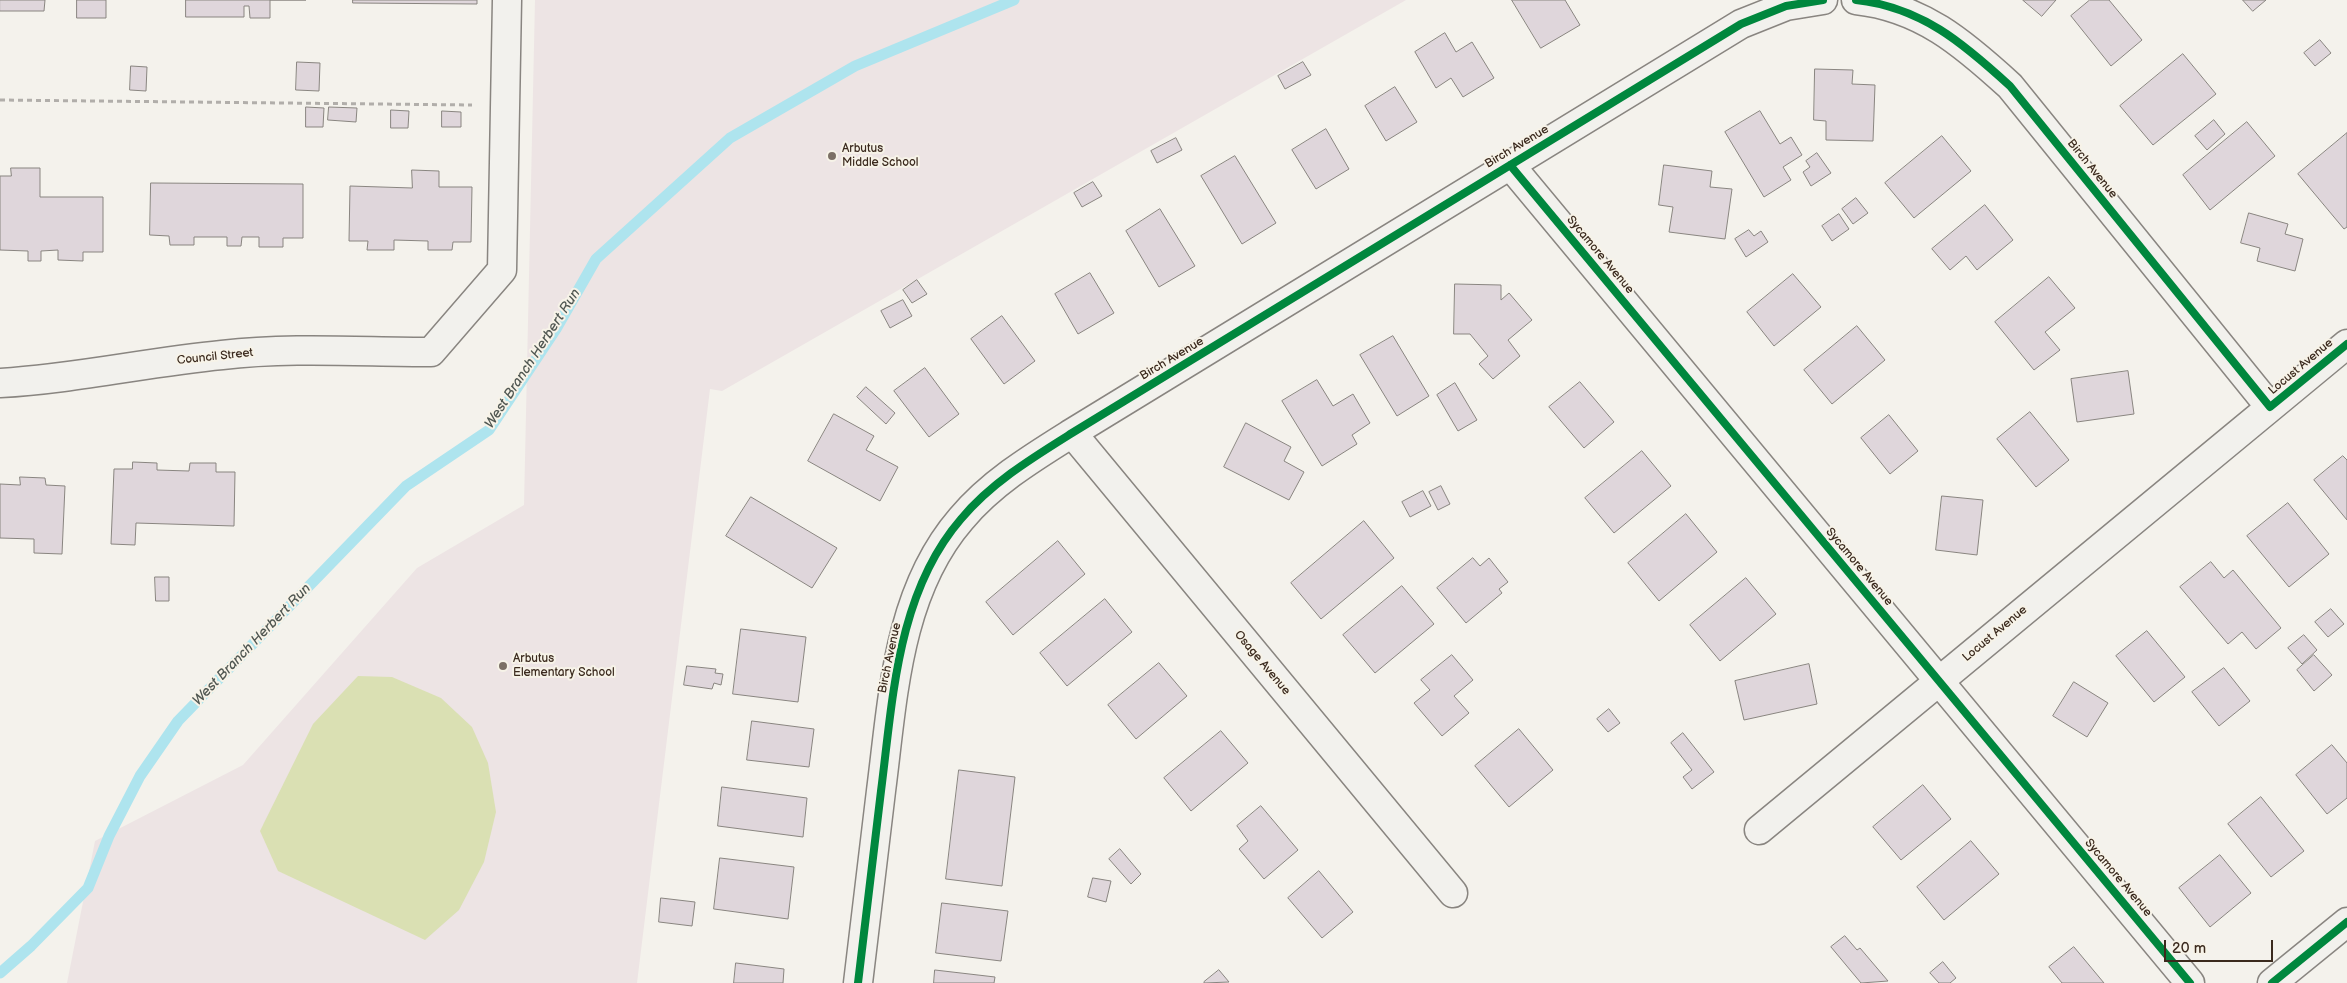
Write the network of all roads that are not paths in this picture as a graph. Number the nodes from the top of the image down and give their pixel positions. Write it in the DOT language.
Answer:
graph roads {
  1 [pos="507,0"];
  2 [pos="1823,0"];
  3 [pos="1856,0"];
  4 [pos="1510,165"];
  5 [pos="2347,344"];
  6 [pos="0,383"];
  7 [pos="2270,407"];
  8 [pos="1072,433"];
  9 [pos="1939,680"];
  10 [pos="1759,830"];
  11 [pos="1453,893"];
  12 [pos="2347,922"];
  13 [pos="858,983"];
  14 [pos="2190,983"];
  15 [pos="2272,983"];
  1 -- 6 [label="street, Council Street"];
  2 -- 4 [label="street, Birch Avenue"];
  3 -- 7 [label="street, Birch Avenue"];
  4 -- 8 [label="street, Birch Avenue"];
  4 -- 9 [label="street, Sycamore Avenue"];
  5 -- 7 [label="street, Locust Avenue"];
  7 -- 9 [label="street, Locust Avenue"];
  8 -- 11 [label="street, Osage Avenue"];
  8 -- 13 [label="street, Birch Avenue"];
  9 -- 10 [label="street, Locust Avenue"];
  9 -- 14 [label="street, Sycamore Avenue"];
  12 -- 15 [label="street"];
}
